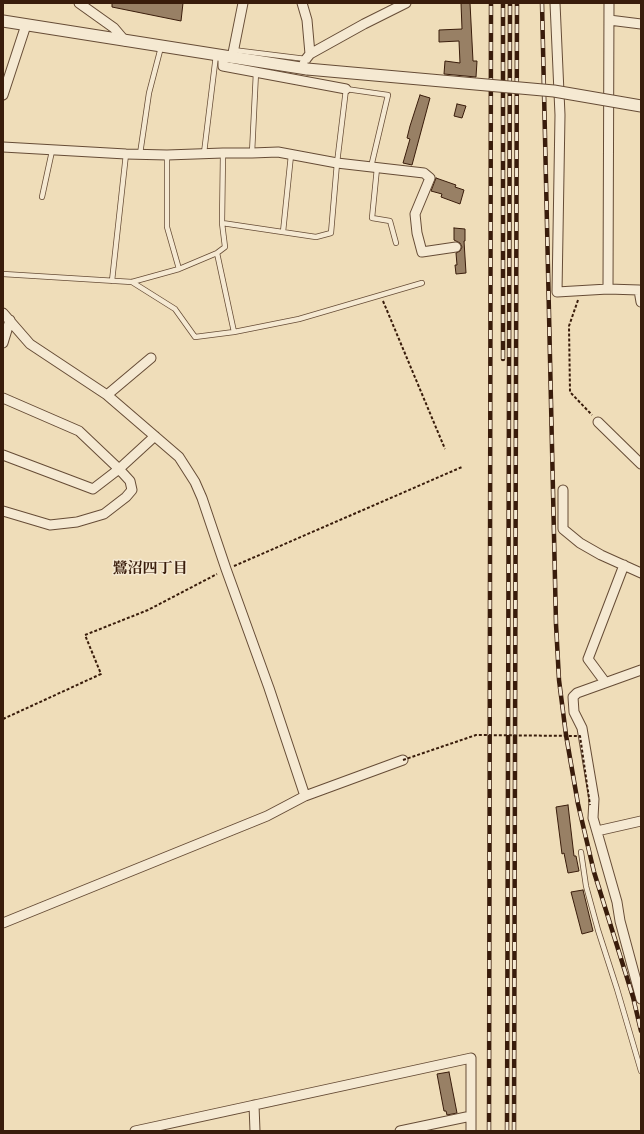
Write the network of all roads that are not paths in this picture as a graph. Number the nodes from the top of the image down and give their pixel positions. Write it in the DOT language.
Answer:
graph roads {
  1 [pos="79,3"];
  2 [pos="243,3"];
  3 [pos="302,3"];
  4 [pos="406,3"];
  5 [pos="555,3"];
  6 [pos="609,3"];
  7 [pos="609,20"];
  8 [pos="3,21"];
  9 [pos="641,24"];
  10 [pos="26,25"];
  11 [pos="125,41"];
  12 [pos="161,45"];
  13 [pos="226,55"];
  14 [pos="306,62"];
  15 [pos="256,72"];
  16 [pos="346,89"];
  17 [pos="3,95"];
  18 [pos="641,106"];
  19 [pos="3,147"];
  20 [pos="52,150"];
  21 [pos="223,152"];
  22 [pos="204,153"];
  23 [pos="252,153"];
  24 [pos="126,154"];
  25 [pos="140,154"];
  26 [pos="167,155"];
  27 [pos="291,155"];
  28 [pos="337,163"];
  29 [pos="374,168"];
  30 [pos="42,197"];
  31 [pos="222,223"];
  32 [pos="283,232"];
  33 [pos="396,243"];
  34 [pos="456,247"];
  35 [pos="217,253"];
  36 [pos="179,269"];
  37 [pos="3,274"];
  38 [pos="112,281"];
  39 [pos="132,282"];
  40 [pos="422,283"];
  41 [pos="608,289"];
  42 [pos="641,302"];
  43 [pos="3,313"];
  44 [pos="10,320"];
  45 [pos="234,332"];
  46 [pos="3,343"];
  47 [pos="151,358"];
  48 [pos="107,395"];
  49 [pos="3,398"];
  50 [pos="598,422"];
  51 [pos="155,436"];
  52 [pos="3,455"];
  53 [pos="641,464"];
  54 [pos="119,469"];
  55 [pos="563,490"];
  56 [pos="3,511"];
  57 [pos="624,565"];
  58 [pos="641,573"];
  59 [pos="641,670"];
  60 [pos="605,682"];
  61 [pos="403,760"];
  62 [pos="305,796"];
  63 [pos="641,821"];
  64 [pos="597,831"];
  65 [pos="581,852"];
  66 [pos="3,923"];
  67 [pos="641,999"];
  68 [pos="641,1071"];
  69 [pos="254,1105"];
  70 [pos="471,1116"];
  71 [pos="135,1131"];
  72 [pos="255,1131"];
  73 [pos="401,1131"];
  74 [pos="471,1131"];
  1 -- 11 [label="street"];
  2 -- 13 [label="street"];
  3 -- 14 [label="street"];
  4 -- 14 [label="street"];
  5 -- 41 [label="street"];
  6 -- 7 [label="street"];
  7 -- 9 [label="street"];
  7 -- 41 [label="street"];
  8 -- 10 [label="street"];
  10 -- 11 [label="street"];
  10 -- 17 [label="street"];
  11 -- 12 [label="street"];
  12 -- 13 [label="street"];
  12 -- 25 [label="lane"];
  13 -- 14 [label="street"];
  13 -- 15 [label="street"];
  13 -- 22 [label="lane"];
  14 -- 18 [label="street, bridge"];
  15 -- 16 [label="street"];
  15 -- 23 [label="lane"];
  16 -- 28 [label="lane"];
  16 -- 29 [label="lane"];
  19 -- 20 [label="street"];
  20 -- 24 [label="street"];
  20 -- 30 [label="lane"];
  21 -- 22 [label="street"];
  21 -- 23 [label="street"];
  21 -- 31 [label="lane"];
  22 -- 26 [label="street"];
  23 -- 27 [label="street"];
  24 -- 25 [label="street"];
  24 -- 38 [label="lane"];
  25 -- 26 [label="street"];
  26 -- 36 [label="lane"];
  27 -- 28 [label="street"];
  27 -- 32 [label="lane"];
  28 -- 29 [label="street"];
  28 -- 32 [label="lane"];
  29 -- 33 [label="lane"];
  29 -- 34 [label="street"];
  31 -- 32 [label="lane"];
  31 -- 35 [label="lane"];
  35 -- 36 [label="lane"];
  35 -- 45 [label="lane"];
  36 -- 39 [label="lane"];
  37 -- 38 [label="lane"];
  38 -- 39 [label="lane"];
  39 -- 45 [label="lane"];
  40 -- 45 [label="lane"];
  41 -- 42 [label="street"];
  43 -- 44 [label="street"];
  44 -- 46 [label="street"];
  44 -- 48 [label="street"];
  47 -- 48 [label="street"];
  48 -- 51 [label="street"];
  49 -- 54 [label="street"];
  50 -- 53 [label="street"];
  51 -- 54 [label="street"];
  51 -- 62 [label="street"];
  52 -- 54 [label="street"];
  54 -- 56 [label="street"];
  55 -- 57 [label="street"];
  57 -- 58 [label="street"];
  57 -- 60 [label="street"];
  59 -- 60 [label="street"];
  60 -- 64 [label="street"];
  61 -- 62 [label="street"];
  62 -- 66 [label="street"];
  63 -- 64 [label="street"];
  64 -- 67 [label="street"];
  65 -- 68 [label="lane"];
  69 -- 70 [label="street"];
  69 -- 71 [label="street"];
  69 -- 72 [label="street"];
  70 -- 73 [label="street"];
  70 -- 74 [label="street"];
}
